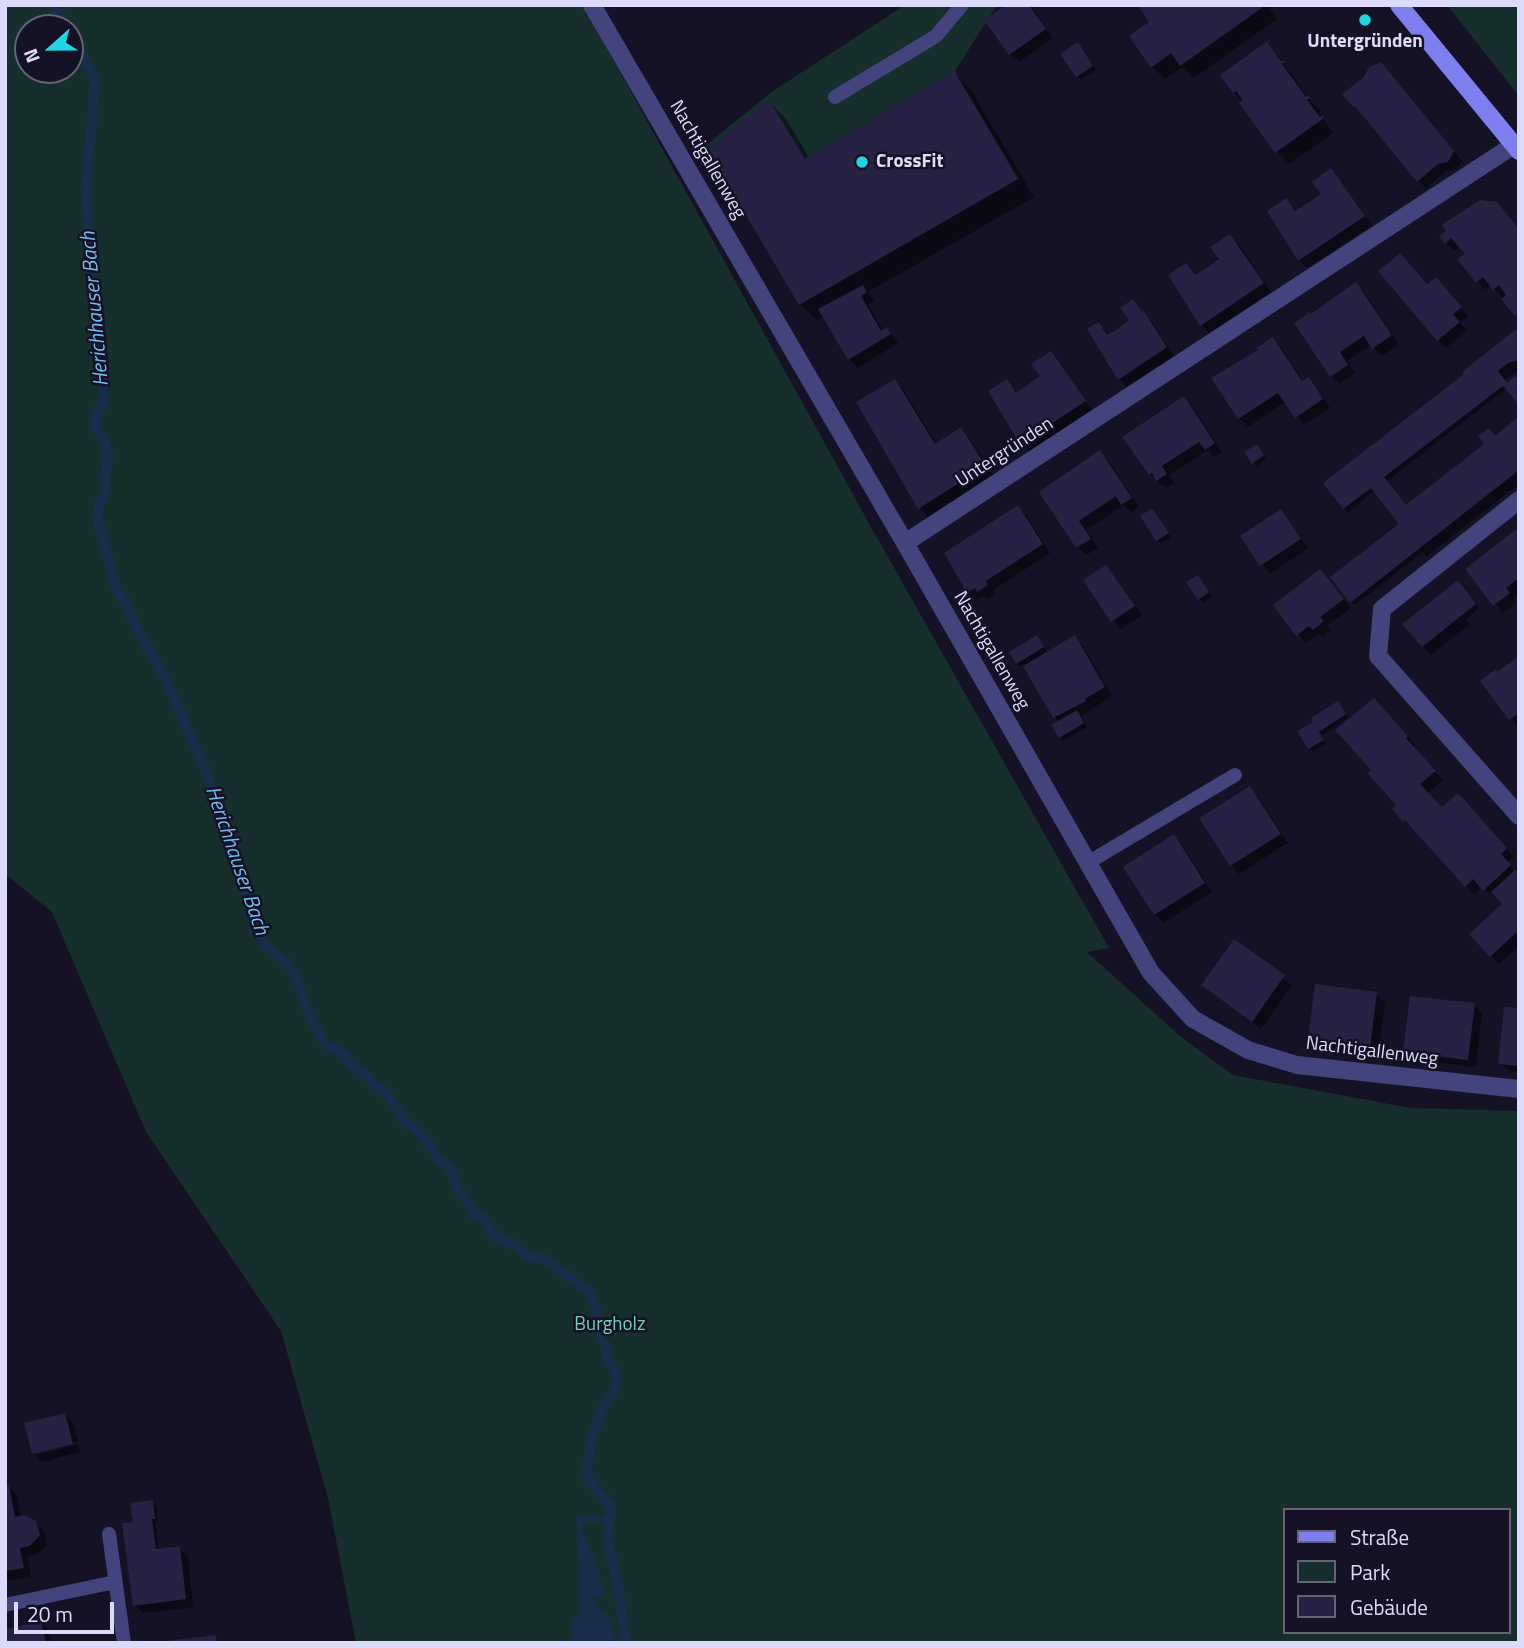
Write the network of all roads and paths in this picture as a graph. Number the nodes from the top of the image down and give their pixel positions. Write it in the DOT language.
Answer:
graph roads {
  1 [pos="592,5"];
  2 [pos="962,5"];
  3 [pos="1399,5"];
  4 [pos="835,97"];
  5 [pos="1516,148"];
  6 [pos="1519,500"];
  7 [pos="905,543"];
  8 [pos="1235,775"];
  9 [pos="1519,816"];
  10 [pos="1089,862"];
  11 [pos="1519,1089"];
  12 [pos="109,1534"];
  13 [pos="115,1582"];
  14 [pos="5,1605"];
  15 [pos="124,1643"];
  1 -- 7 [label="street, Nachtigallenweg"];
  2 -- 4 [label="lane"];
  3 -- 5 [label="main road"];
  5 -- 7 [label="street, Untergründen"];
  6 -- 9 [label="street"];
  7 -- 10 [label="street, Nachtigallenweg"];
  8 -- 10 [label="lane"];
  10 -- 11 [label="street, Nachtigallenweg"];
  12 -- 13 [label="lane"];
  13 -- 14 [label="lane"];
  13 -- 15 [label="lane"];
}
